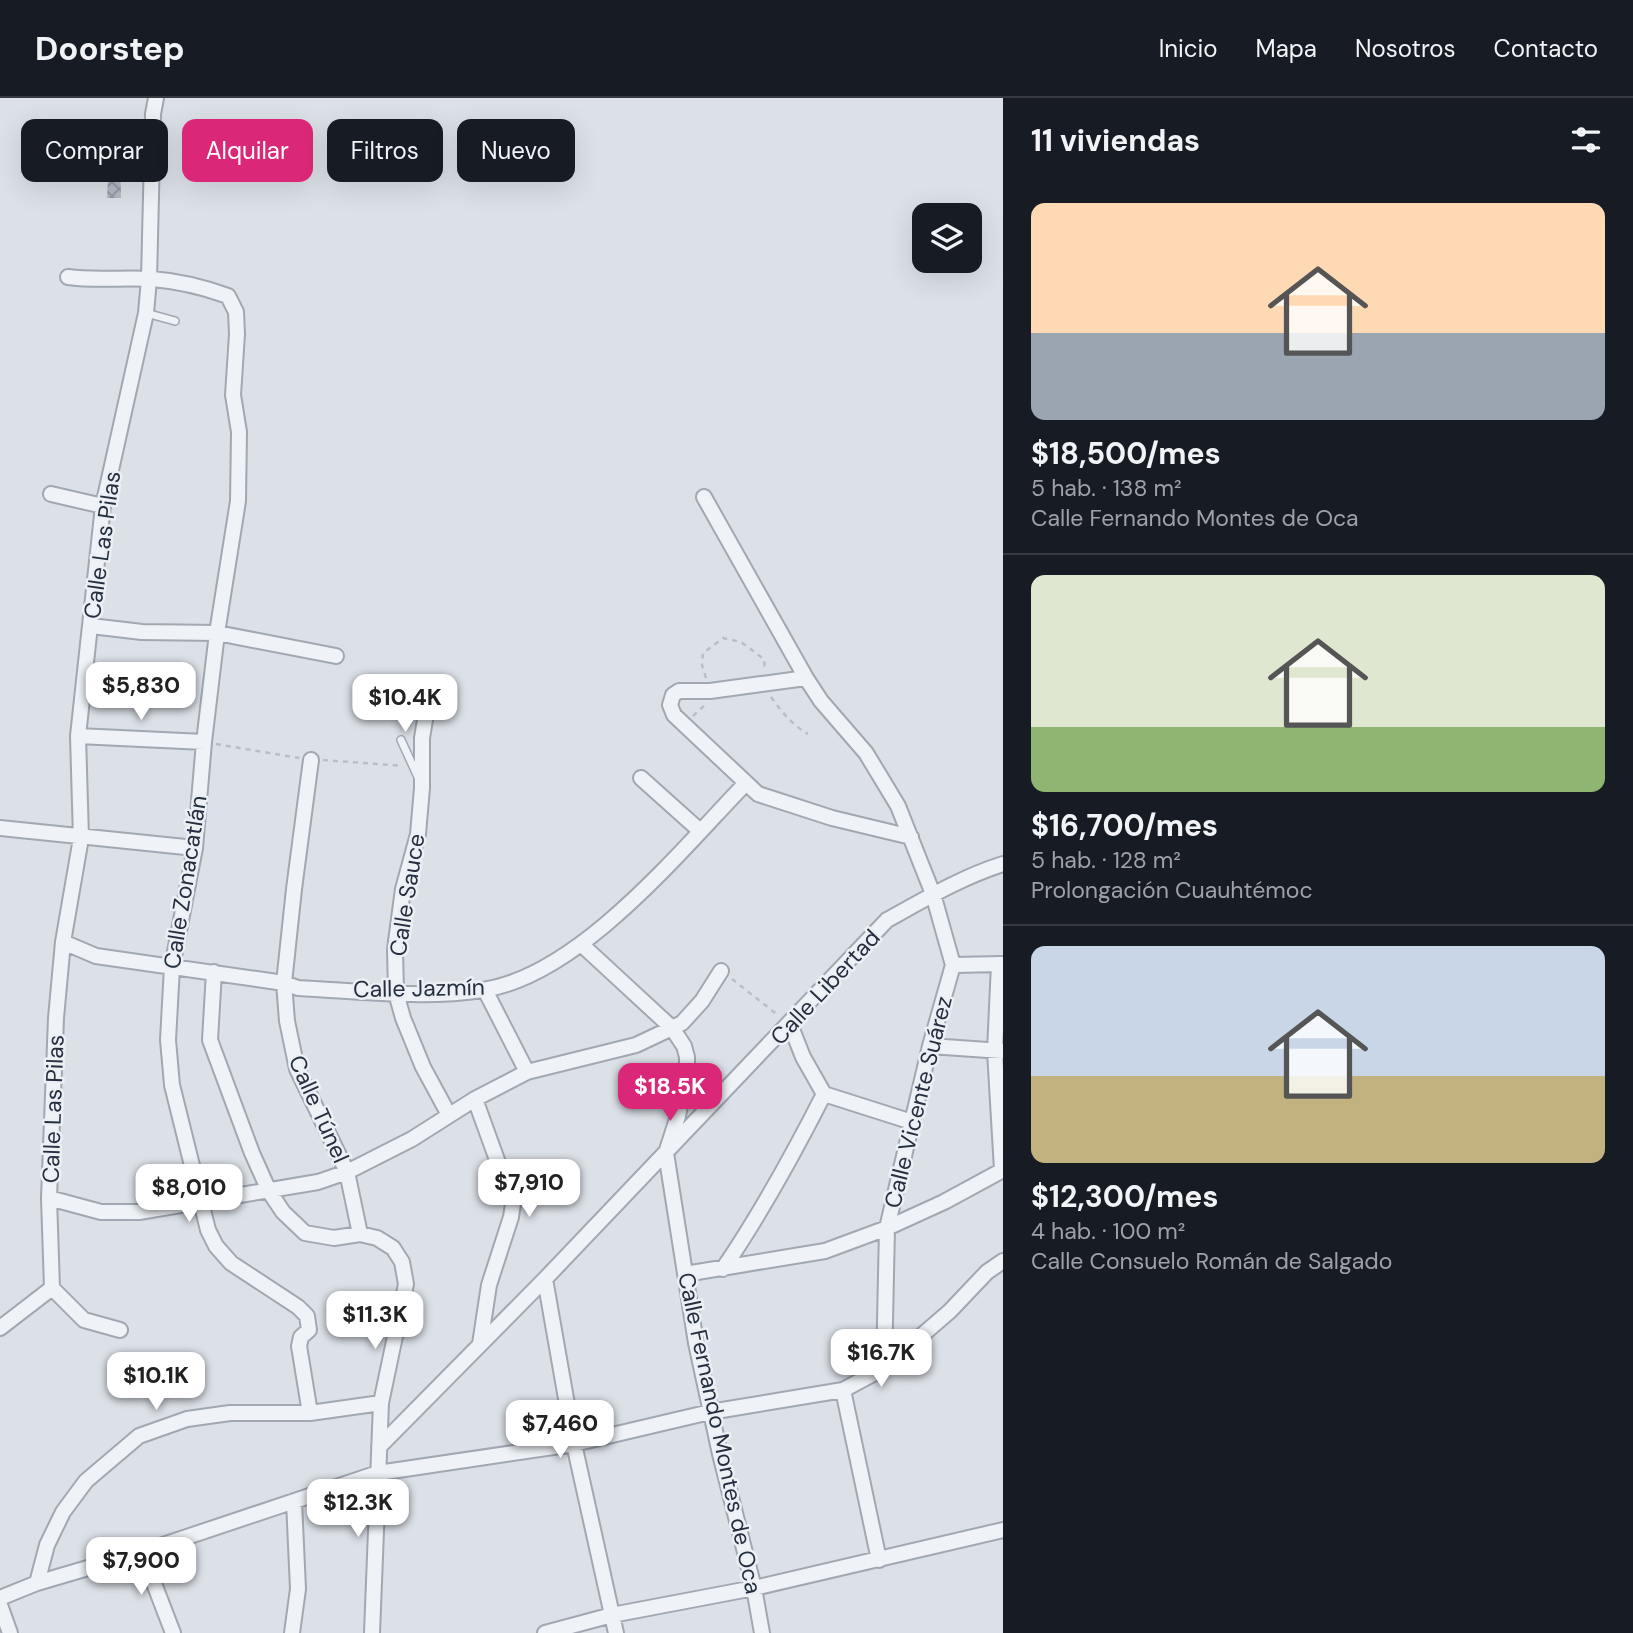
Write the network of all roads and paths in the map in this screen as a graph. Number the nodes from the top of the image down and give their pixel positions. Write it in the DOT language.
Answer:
graph roads {
  1 [pos="156,98"];
  2 [pos="68,277"];
  3 [pos="149,279"];
  4 [pos="146,313"];
  5 [pos="174,321"];
  6 [pos="51,494"];
  7 [pos="704,497"];
  8 [pos="103,506"];
  9 [pos="91,626"];
  10 [pos="217,633"];
  11 [pos="336,656"];
  12 [pos="806,678"];
  13 [pos="431,683"];
  14 [pos="78,736"];
  15 [pos="401,740"];
  16 [pos="204,743"];
  17 [pos="311,760"];
  18 [pos="641,778"];
  19 [pos="746,783"];
  20 [pos="422,788"];
  21 [pos="0,828"];
  22 [pos="699,831"];
  23 [pos="81,838"];
  24 [pos="912,840"];
  25 [pos="195,848"];
  26 [pos="1003,864"];
  27 [pos="933,894"];
  28 [pos="63,942"];
  29 [pos="581,944"];
  30 [pos="1001,964"];
  31 [pos="953,965"];
  32 [pos="172,967"];
  33 [pos="721,971"];
  34 [pos="214,972"];
  35 [pos="284,983"];
  36 [pos="485,990"];
  37 [pos="396,993"];
  38 [pos="790,1024"];
  39 [pos="672,1028"];
  40 [pos="930,1046"];
  41 [pos="999,1051"];
  42 [pos="527,1072"];
  43 [pos="824,1094"];
  44 [pos="475,1099"];
  45 [pos="449,1115"];
  46 [pos="912,1122"];
  47 [pos="666,1153"];
  48 [pos="1003,1170"];
  49 [pos="347,1172"];
  50 [pos="269,1191"];
  51 [pos="49,1198"];
  52 [pos="201,1200"];
  53 [pos="887,1228"];
  54 [pos="360,1234"];
  55 [pos="1003,1261"];
  56 [pos="723,1269"];
  57 [pos="685,1274"];
  58 [pos="545,1279"];
  59 [pos="52,1287"];
  60 [pos="0,1328"];
  61 [pos="120,1330"];
  62 [pos="480,1344"];
  63 [pos="884,1368"];
  64 [pos="843,1390"];
  65 [pos="381,1403"];
  66 [pos="710,1412"];
  67 [pos="310,1413"];
  68 [pos="574,1444"];
  69 [pos="379,1447"];
  70 [pos="378,1474"];
  71 [pos="294,1502"];
  72 [pos="1003,1530"];
  73 [pos="142,1552"];
  74 [pos="879,1560"];
  75 [pos="37,1583"];
  76 [pos="754,1588"];
  77 [pos="0,1598"];
  78 [pos="0,1605"];
  79 [pos="612,1615"];
  80 [pos="10,1633"];
  81 [pos="173,1633"];
  82 [pos="292,1633"];
  83 [pos="372,1633"];
  84 [pos="545,1633"];
  85 [pos="616,1633"];
  86 [pos="762,1633"];
  1 -- 3 [label="street, Calle Las Pilas"];
  2 -- 3 [label="street"];
  3 -- 4 [label="street, Calle Las Pilas"];
  3 -- 10 [label="street, Calle Zonacatlán"];
  4 -- 5 [label="lane"];
  4 -- 8 [label="street, Calle Las Pilas"];
  6 -- 8 [label="street"];
  7 -- 12 [label="street, Calle Vicente Suárez"];
  8 -- 9 [label="street, Calle Las Pilas"];
  9 -- 10 [label="street"];
  9 -- 14 [label="street, Calle Las Pilas"];
  10 -- 11 [label="street"];
  10 -- 16 [label="street, Calle Zonacatlán"];
  12 -- 19 [label="street"];
  12 -- 24 [label="street, Calle Vicente Suárez"];
  13 -- 20 [label="street, Calle Sauce"];
  14 -- 16 [label="street"];
  14 -- 23 [label="street, Calle Las Pilas"];
  15 -- 20 [label="lane"];
  16 -- 25 [label="street, Calle Zonacatlán"];
  17 -- 35 [label="street, Calle Túnel"];
  18 -- 22 [label="street"];
  19 -- 22 [label="street, Calle Jazmín"];
  19 -- 24 [label="street"];
  20 -- 37 [label="street, Calle Sauce"];
  21 -- 23 [label="street"];
  22 -- 29 [label="street, Calle Jazmín"];
  23 -- 25 [label="street"];
  23 -- 28 [label="street, Calle Las Pilas"];
  24 -- 27 [label="street, Calle Vicente Suárez"];
  25 -- 32 [label="street, Calle Zonacatlán"];
  26 -- 27 [label="street, Calle Libertad"];
  27 -- 31 [label="street, Calle Vicente Suárez"];
  27 -- 38 [label="street, Calle Libertad"];
  28 -- 32 [label="street, Calle Jazmín"];
  28 -- 51 [label="street, Calle Las Pilas"];
  29 -- 36 [label="street, Calle Jazmín"];
  29 -- 39 [label="street, Calle Fernando Montes de Oca"];
  30 -- 31 [label="street"];
  30 -- 41 [label="street"];
  31 -- 40 [label="street, Calle Vicente Suárez"];
  32 -- 34 [label="street, Calle Jazmín"];
  32 -- 52 [label="street, Calle Zonacatlán"];
  33 -- 38 [label="path"];
  33 -- 39 [label="street"];
  34 -- 35 [label="street, Calle Jazmín"];
  34 -- 50 [label="street"];
  35 -- 37 [label="street, Calle Jazmín"];
  35 -- 49 [label="street, Calle Túnel"];
  36 -- 37 [label="street, Calle Jazmín"];
  36 -- 42 [label="street"];
  37 -- 45 [label="street, Calle Sauce"];
  38 -- 43 [label="street"];
  38 -- 47 [label="street, Calle Libertad"];
  39 -- 42 [label="street"];
  39 -- 47 [label="street, Calle Fernando Montes de Oca"];
  40 -- 41 [label="street"];
  40 -- 46 [label="street, Calle Vicente Suárez"];
  41 -- 48 [label="street"];
  42 -- 44 [label="street"];
  43 -- 46 [label="street"];
  43 -- 56 [label="street"];
  44 -- 45 [label="street"];
  44 -- 62 [label="street"];
  45 -- 49 [label="street"];
  46 -- 53 [label="street, Calle Vicente Suárez"];
  47 -- 57 [label="street, Calle Fernando Montes de Oca"];
  47 -- 58 [label="street, Calle Libertad"];
  48 -- 53 [label="street"];
  49 -- 50 [label="street"];
  49 -- 54 [label="street, Calle Túnel"];
  50 -- 52 [label="street"];
  50 -- 54 [label="street"];
  51 -- 52 [label="street"];
  51 -- 59 [label="street, Calle Las Pilas"];
  52 -- 67 [label="street, Calle Zonacatlán"];
  53 -- 56 [label="street"];
  53 -- 63 [label="street, Calle Vicente Suárez"];
  54 -- 65 [label="street"];
  55 -- 63 [label="street"];
  56 -- 57 [label="street"];
  57 -- 66 [label="street, Calle Fernando Montes de Oca"];
  58 -- 62 [label="street, Calle Libertad"];
  58 -- 68 [label="street"];
  59 -- 60 [label="street"];
  59 -- 61 [label="street"];
  62 -- 69 [label="street, Calle Libertad"];
  63 -- 64 [label="street"];
  64 -- 66 [label="street"];
  64 -- 74 [label="street"];
  65 -- 67 [label="street"];
  65 -- 69 [label="street"];
  66 -- 68 [label="street"];
  66 -- 76 [label="street, Calle Fernando Montes de Oca"];
  67 -- 75 [label="street"];
  68 -- 70 [label="street"];
  68 -- 79 [label="street"];
  69 -- 70 [label="street"];
  70 -- 71 [label="street"];
  70 -- 83 [label="street"];
  71 -- 73 [label="street"];
  71 -- 82 [label="street"];
  72 -- 74 [label="street"];
  73 -- 75 [label="street"];
  73 -- 81 [label="street"];
  74 -- 76 [label="street"];
  75 -- 77 [label="street"];
  76 -- 79 [label="street"];
  76 -- 86 [label="street, Calle Fernando Montes de Oca"];
  78 -- 80 [label="street"];
  79 -- 84 [label="street"];
  79 -- 85 [label="street"];
}
